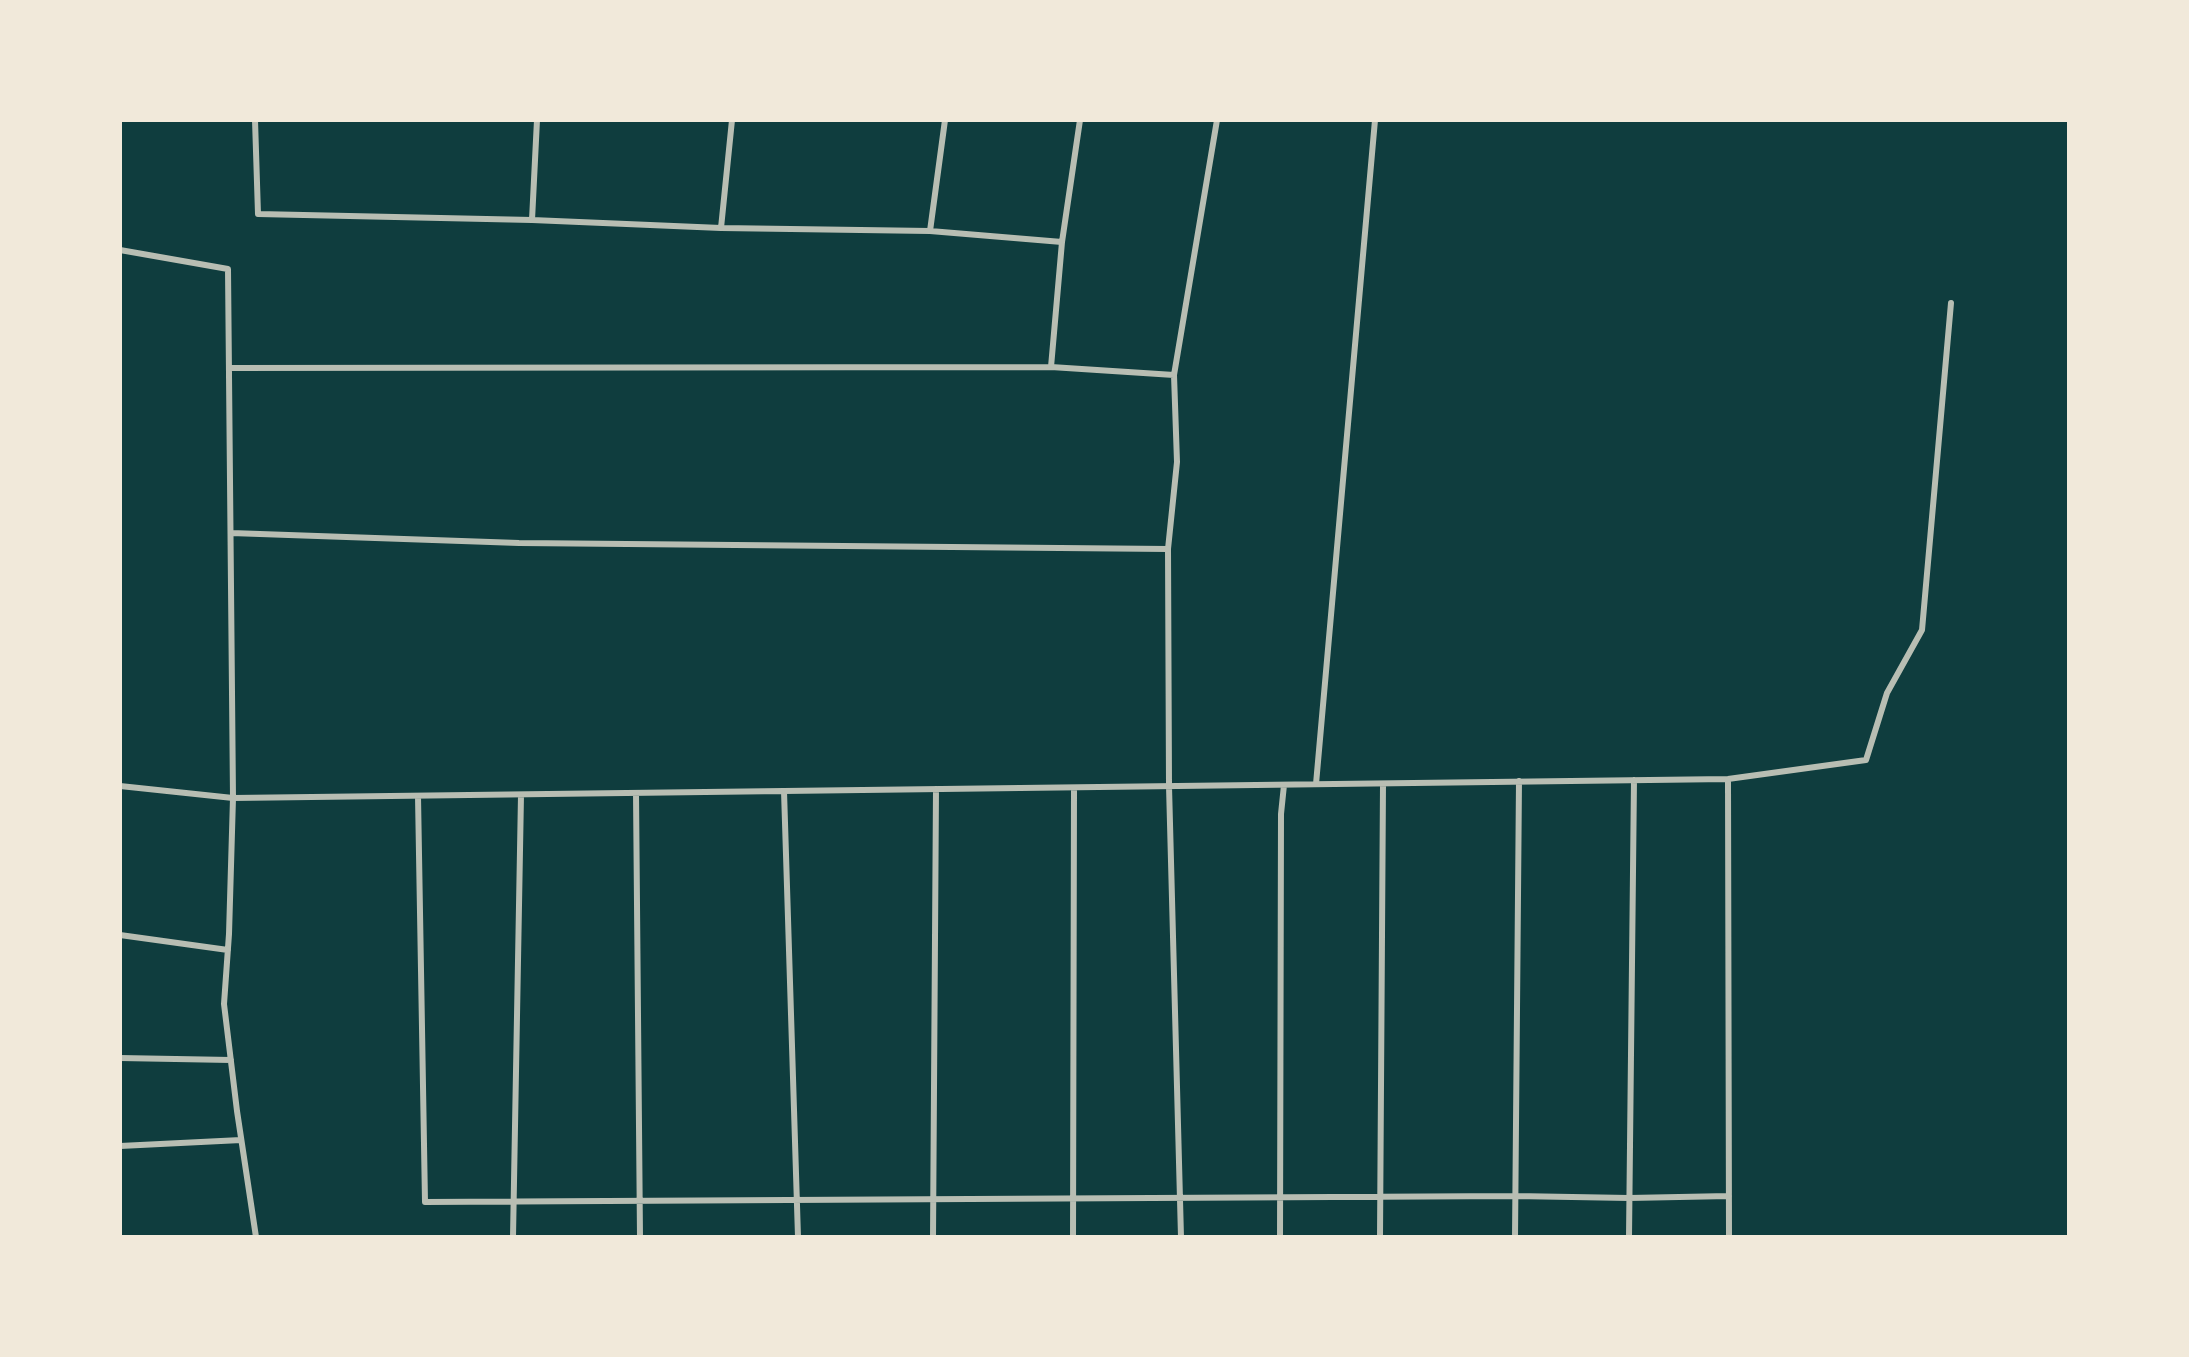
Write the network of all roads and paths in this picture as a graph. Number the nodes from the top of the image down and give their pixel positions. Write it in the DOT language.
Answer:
graph roads {
  1 [pos="255,120"];
  2 [pos="537,120"];
  3 [pos="732,120"];
  4 [pos="945,120"];
  5 [pos="1080,120"];
  6 [pos="1217,120"];
  7 [pos="1376,120"];
  8 [pos="532,220"];
  9 [pos="721,228"];
  10 [pos="930,231"];
  11 [pos="1062,242"];
  12 [pos="120,250"];
  13 [pos="1951,303"];
  14 [pos="1051,367"];
  15 [pos="229,368"];
  16 [pos="1174,375"];
  17 [pos="231,533"];
  18 [pos="1168,549"];
  19 [pos="1728,779"];
  20 [pos="1634,780"];
  21 [pos="1519,782"];
  22 [pos="1316,784"];
  23 [pos="1383,784"];
  24 [pos="1284,785"];
  25 [pos="120,786"];
  26 [pos="1168,786"];
  27 [pos="1074,788"];
  28 [pos="936,789"];
  29 [pos="784,791"];
  30 [pos="636,793"];
  31 [pos="520,795"];
  32 [pos="418,796"];
  33 [pos="233,798"];
  34 [pos="120,935"];
  35 [pos="228,950"];
  36 [pos="120,1058"];
  37 [pos="231,1060"];
  38 [pos="241,1140"];
  39 [pos="120,1146"];
  40 [pos="1515,1196"];
  41 [pos="1729,1196"];
  42 [pos="1181,1197"];
  43 [pos="1281,1197"];
  44 [pos="1380,1197"];
  45 [pos="1072,1198"];
  46 [pos="1629,1198"];
  47 [pos="933,1199"];
  48 [pos="797,1200"];
  49 [pos="513,1201"];
  50 [pos="639,1201"];
  51 [pos="256,1237"];
  52 [pos="513,1237"];
  53 [pos="640,1237"];
  54 [pos="798,1237"];
  55 [pos="933,1237"];
  56 [pos="1073,1237"];
  57 [pos="1181,1237"];
  58 [pos="1280,1237"];
  59 [pos="1380,1237"];
  60 [pos="1515,1237"];
  61 [pos="1629,1237"];
  62 [pos="1729,1237"];
  1 -- 8 [label="street"];
  2 -- 8 [label="street"];
  3 -- 9 [label="street"];
  4 -- 10 [label="street"];
  5 -- 11 [label="street"];
  6 -- 16 [label="street"];
  7 -- 22 [label="street"];
  8 -- 9 [label="street"];
  9 -- 10 [label="street"];
  10 -- 11 [label="street"];
  11 -- 14 [label="street"];
  12 -- 15 [label="street"];
  13 -- 19 [label="street"];
  14 -- 15 [label="street"];
  14 -- 16 [label="street"];
  15 -- 17 [label="street"];
  16 -- 18 [label="street"];
  17 -- 18 [label="street"];
  17 -- 33 [label="street"];
  18 -- 26 [label="street"];
  19 -- 20 [label="street"];
  19 -- 41 [label="street"];
  20 -- 21 [label="street"];
  20 -- 46 [label="street"];
  21 -- 23 [label="street"];
  21 -- 40 [label="street"];
  22 -- 23 [label="street"];
  22 -- 24 [label="street"];
  23 -- 44 [label="street"];
  24 -- 26 [label="street"];
  24 -- 43 [label="street"];
  25 -- 33 [label="street"];
  26 -- 27 [label="street"];
  26 -- 42 [label="street"];
  27 -- 28 [label="street"];
  27 -- 45 [label="street"];
  28 -- 29 [label="street"];
  28 -- 47 [label="street"];
  29 -- 30 [label="street"];
  29 -- 48 [label="street"];
  30 -- 31 [label="street"];
  30 -- 50 [label="street"];
  31 -- 32 [label="street"];
  31 -- 49 [label="street"];
  32 -- 33 [label="street"];
  32 -- 49 [label="street"];
  33 -- 35 [label="street"];
  34 -- 35 [label="street"];
  35 -- 37 [label="street"];
  36 -- 37 [label="street"];
  37 -- 38 [label="street"];
  38 -- 39 [label="street"];
  38 -- 51 [label="street"];
  40 -- 44 [label="street"];
  40 -- 46 [label="street"];
  40 -- 60 [label="street"];
  41 -- 46 [label="street"];
  41 -- 62 [label="street"];
  42 -- 43 [label="street"];
  42 -- 45 [label="street"];
  42 -- 57 [label="street"];
  43 -- 44 [label="street"];
  43 -- 58 [label="street"];
  44 -- 59 [label="street"];
  45 -- 47 [label="street"];
  45 -- 56 [label="street"];
  46 -- 61 [label="street"];
  47 -- 48 [label="street"];
  47 -- 55 [label="street"];
  48 -- 50 [label="street"];
  48 -- 54 [label="street"];
  49 -- 50 [label="street"];
  49 -- 52 [label="street"];
  50 -- 53 [label="street"];
}
